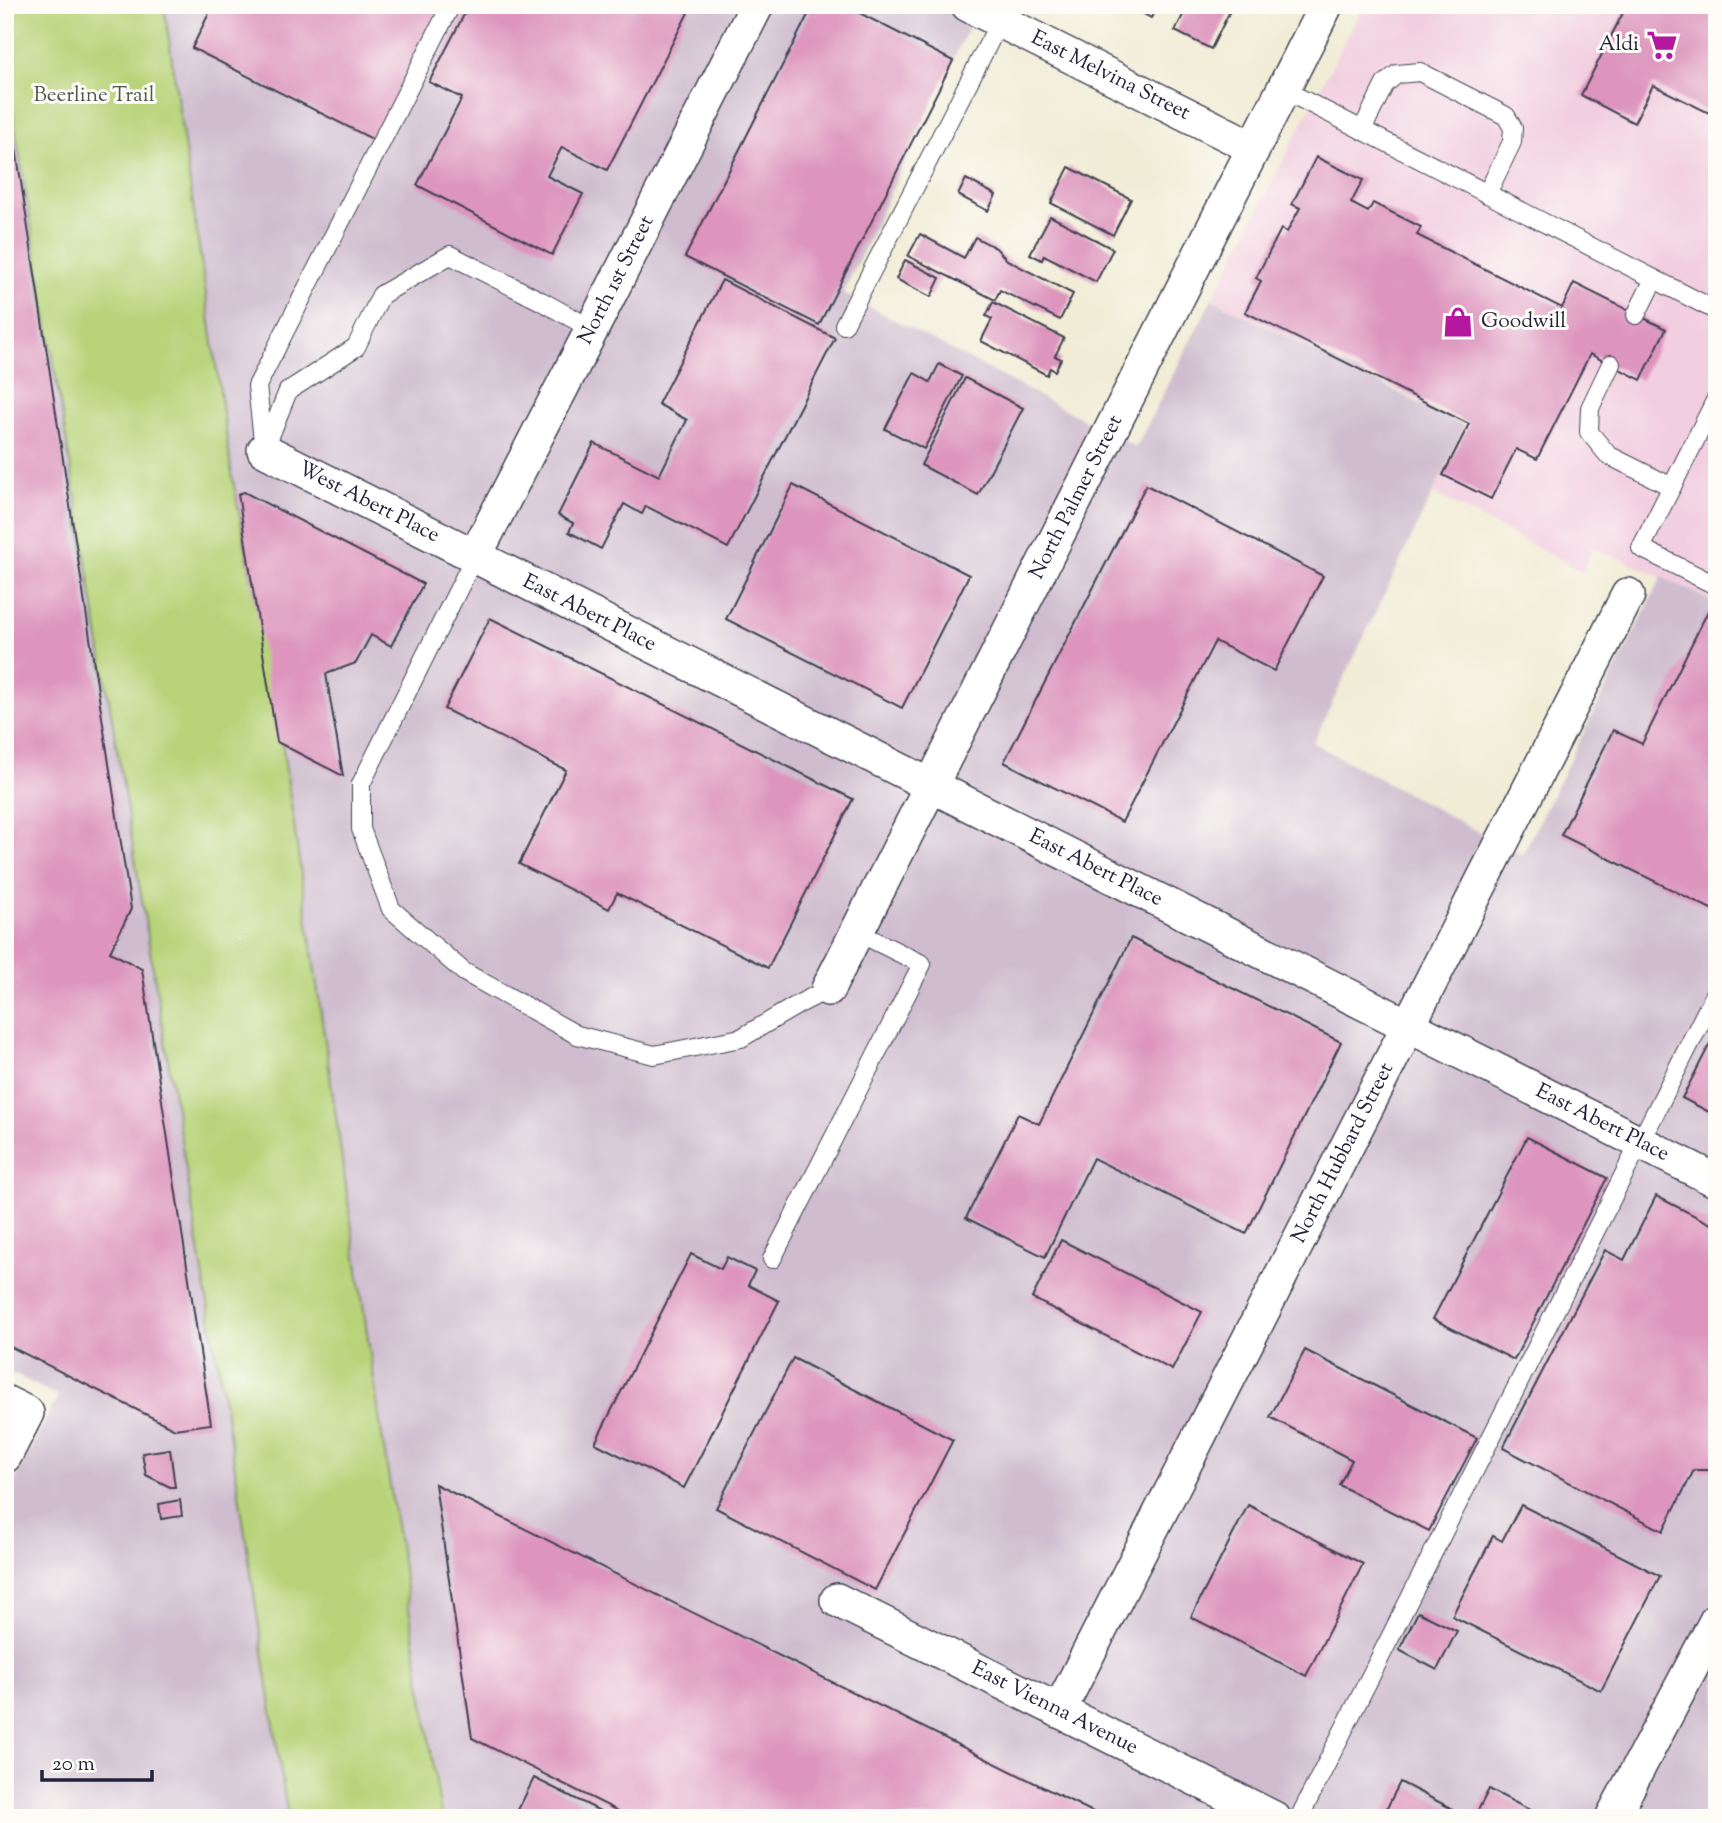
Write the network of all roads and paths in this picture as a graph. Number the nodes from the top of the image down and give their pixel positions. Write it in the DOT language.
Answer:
graph roads {
  1 [pos="451,5"];
  2 [pos="757,5"];
  3 [pos="968,5"];
  4 [pos="1326,5"];
  5 [pos="1000,21"];
  6 [pos="1283,90"];
  7 [pos="1362,130"];
  8 [pos="1254,148"];
  9 [pos="1487,194"];
  10 [pos="1654,279"];
  11 [pos="1717,311"];
  12 [pos="1636,315"];
  13 [pos="844,325"];
  14 [pos="593,328"];
  15 [pos="1611,364"];
  16 [pos="1717,397"];
  17 [pos="264,450"];
  18 [pos="1672,487"];
  19 [pos="475,556"];
  20 [pos="1717,586"];
  21 [pos="1628,595"];
  22 [pos="931,785"];
  23 [pos="857,932"];
  24 [pos="828,989"];
  25 [pos="1717,990"];
  26 [pos="1408,1026"];
  27 [pos="1640,1142"];
  28 [pos="1717,1181"];
  29 [pos="772,1259"];
  30 [pos="16,1407"];
  31 [pos="5,1456"];
  32 [pos="837,1600"];
  33 [pos="1717,1619"];
  34 [pos="1059,1711"];
  35 [pos="1274,1818"];
  36 [pos="1299,1818"];
  37 [pos="1612,1818"];
  1 -- 17 [label="lane"];
  2 -- 14 [label="street, North 1st Street"];
  3 -- 5 [label="street, East Melvina Street"];
  4 -- 6 [label="street, North Palmer Street"];
  5 -- 8 [label="street, East Melvina Street"];
  5 -- 13 [label="lane"];
  6 -- 7 [label="lane"];
  6 -- 8 [label="street, North Palmer Street"];
  7 -- 9 [label="lane"];
  7 -- 9 [label="lane"];
  8 -- 22 [label="street, North Palmer Street"];
  9 -- 10 [label="lane"];
  10 -- 11 [label="lane"];
  10 -- 12 [label="lane"];
  14 -- 17 [label="lane"];
  14 -- 19 [label="street, North 1st Street"];
  15 -- 18 [label="lane"];
  16 -- 18 [label="lane"];
  17 -- 19 [label="street, West Abert Place"];
  18 -- 20 [label="lane"];
  19 -- 22 [label="street, East Abert Place"];
  19 -- 24 [label="lane"];
  21 -- 26 [label="street, North Hubbard Street"];
  22 -- 23 [label="street, North Palmer Street"];
  22 -- 26 [label="street, East Abert Place"];
  23 -- 24 [label="street, North Palmer Street"];
  23 -- 29 [label="lane"];
  25 -- 27 [label="lane"];
  26 -- 27 [label="street, East Abert Place"];
  26 -- 34 [label="street, North Hubbard Street"];
  27 -- 28 [label="street, East Abert Place"];
  27 -- 36 [label="lane"];
  30 -- 31 [label="street"];
  32 -- 34 [label="street, East Vienna Avenue"];
  33 -- 37 [label="street"];
  34 -- 35 [label="street, East Vienna Avenue"];
}
